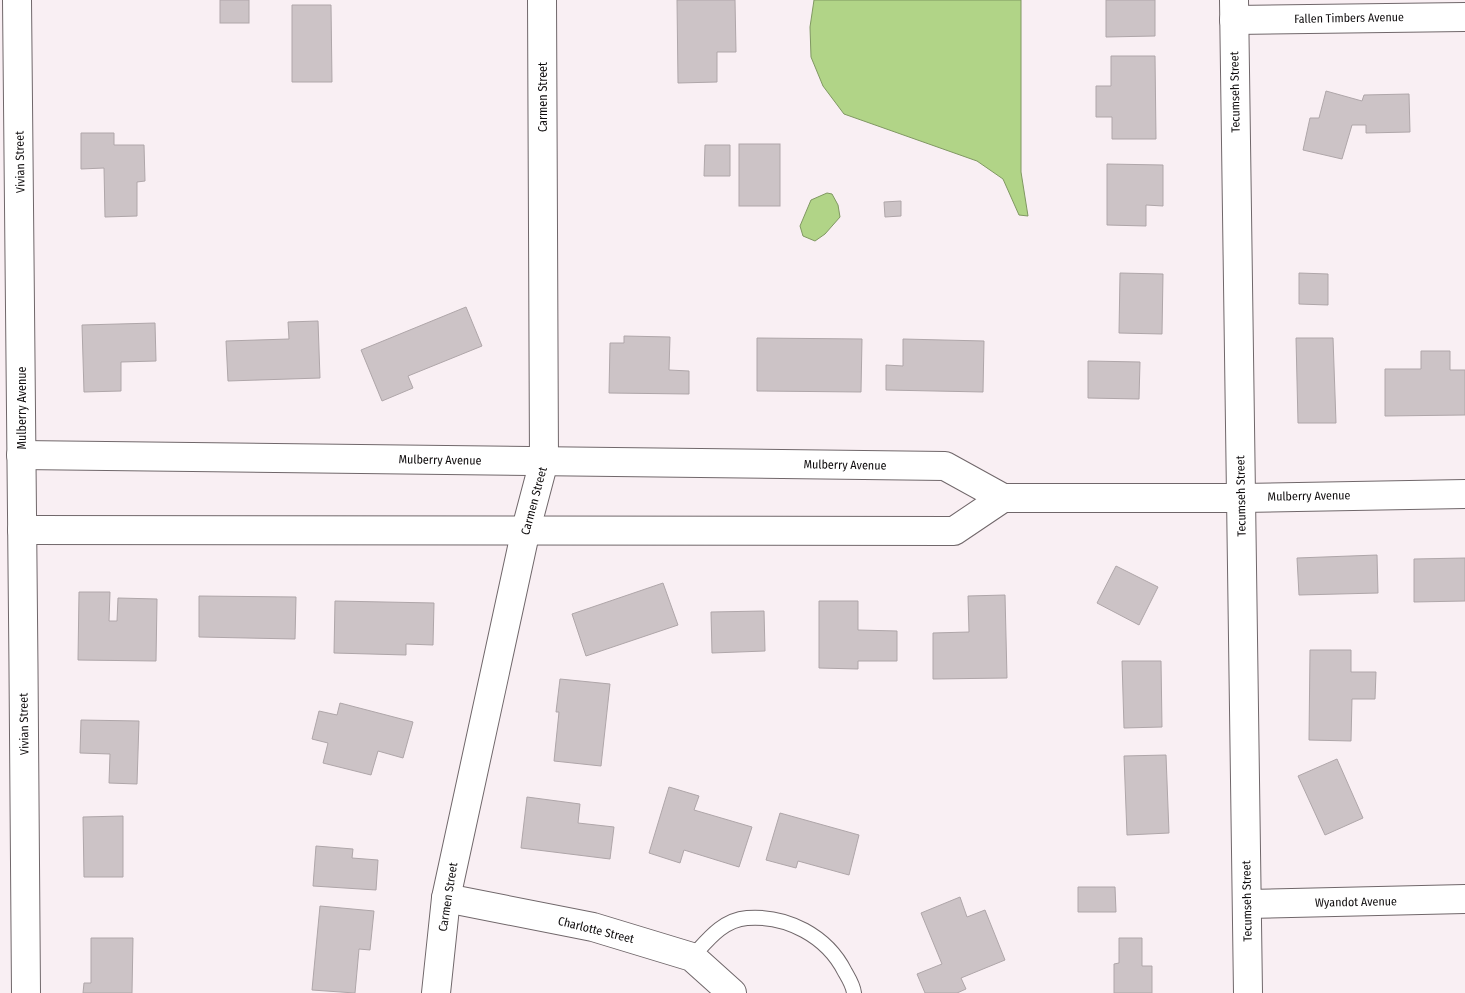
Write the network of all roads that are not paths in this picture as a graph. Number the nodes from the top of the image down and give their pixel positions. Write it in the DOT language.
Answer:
graph roads {
  1 [pos="17,0"];
  2 [pos="542,0"];
  3 [pos="1234,10"];
  4 [pos="1465,17"];
  5 [pos="11,325"];
  6 [pos="21,455"];
  7 [pos="544,461"];
  8 [pos="1465,494"];
  9 [pos="1003,498"];
  10 [pos="1241,498"];
  11 [pos="526,529"];
  12 [pos="22,530"];
  13 [pos="446,898"];
  14 [pos="1465,899"];
  15 [pos="1247,904"];
  16 [pos="692,957"];
  17 [pos="26,993"];
  18 [pos="436,993"];
  19 [pos="732,993"];
  20 [pos="854,993"];
  21 [pos="1248,993"];
  1 -- 5 [label="street, Vivian Street"];
  2 -- 7 [label="street, Carmen Street"];
  3 -- 4 [label="street, Fallen Timbers Avenue"];
  3 -- 10 [label="street, Tecumseh Street"];
  5 -- 6 [label="street, Mulberry Avenue"];
  6 -- 7 [label="street, Mulberry Avenue"];
  6 -- 12 [label="street, Vivian Street"];
  7 -- 9 [label="street, Mulberry Avenue"];
  7 -- 11 [label="street, Carmen Street"];
  8 -- 10 [label="street, Mulberry Avenue"];
  9 -- 10 [label="street, Mulberry Avenue"];
  9 -- 11 [label="street"];
  10 -- 15 [label="street, Tecumseh Street"];
  11 -- 12 [label="street"];
  11 -- 13 [label="street, Carmen Street"];
  12 -- 17 [label="street, Vivian Street"];
  13 -- 16 [label="street, Charlotte Street"];
  13 -- 18 [label="street, Carmen Street"];
  14 -- 15 [label="street, Wyandot Avenue"];
  15 -- 21 [label="street, Tecumseh Street"];
  16 -- 19 [label="street, Charlotte Street"];
  16 -- 20 [label="lane"];
}
